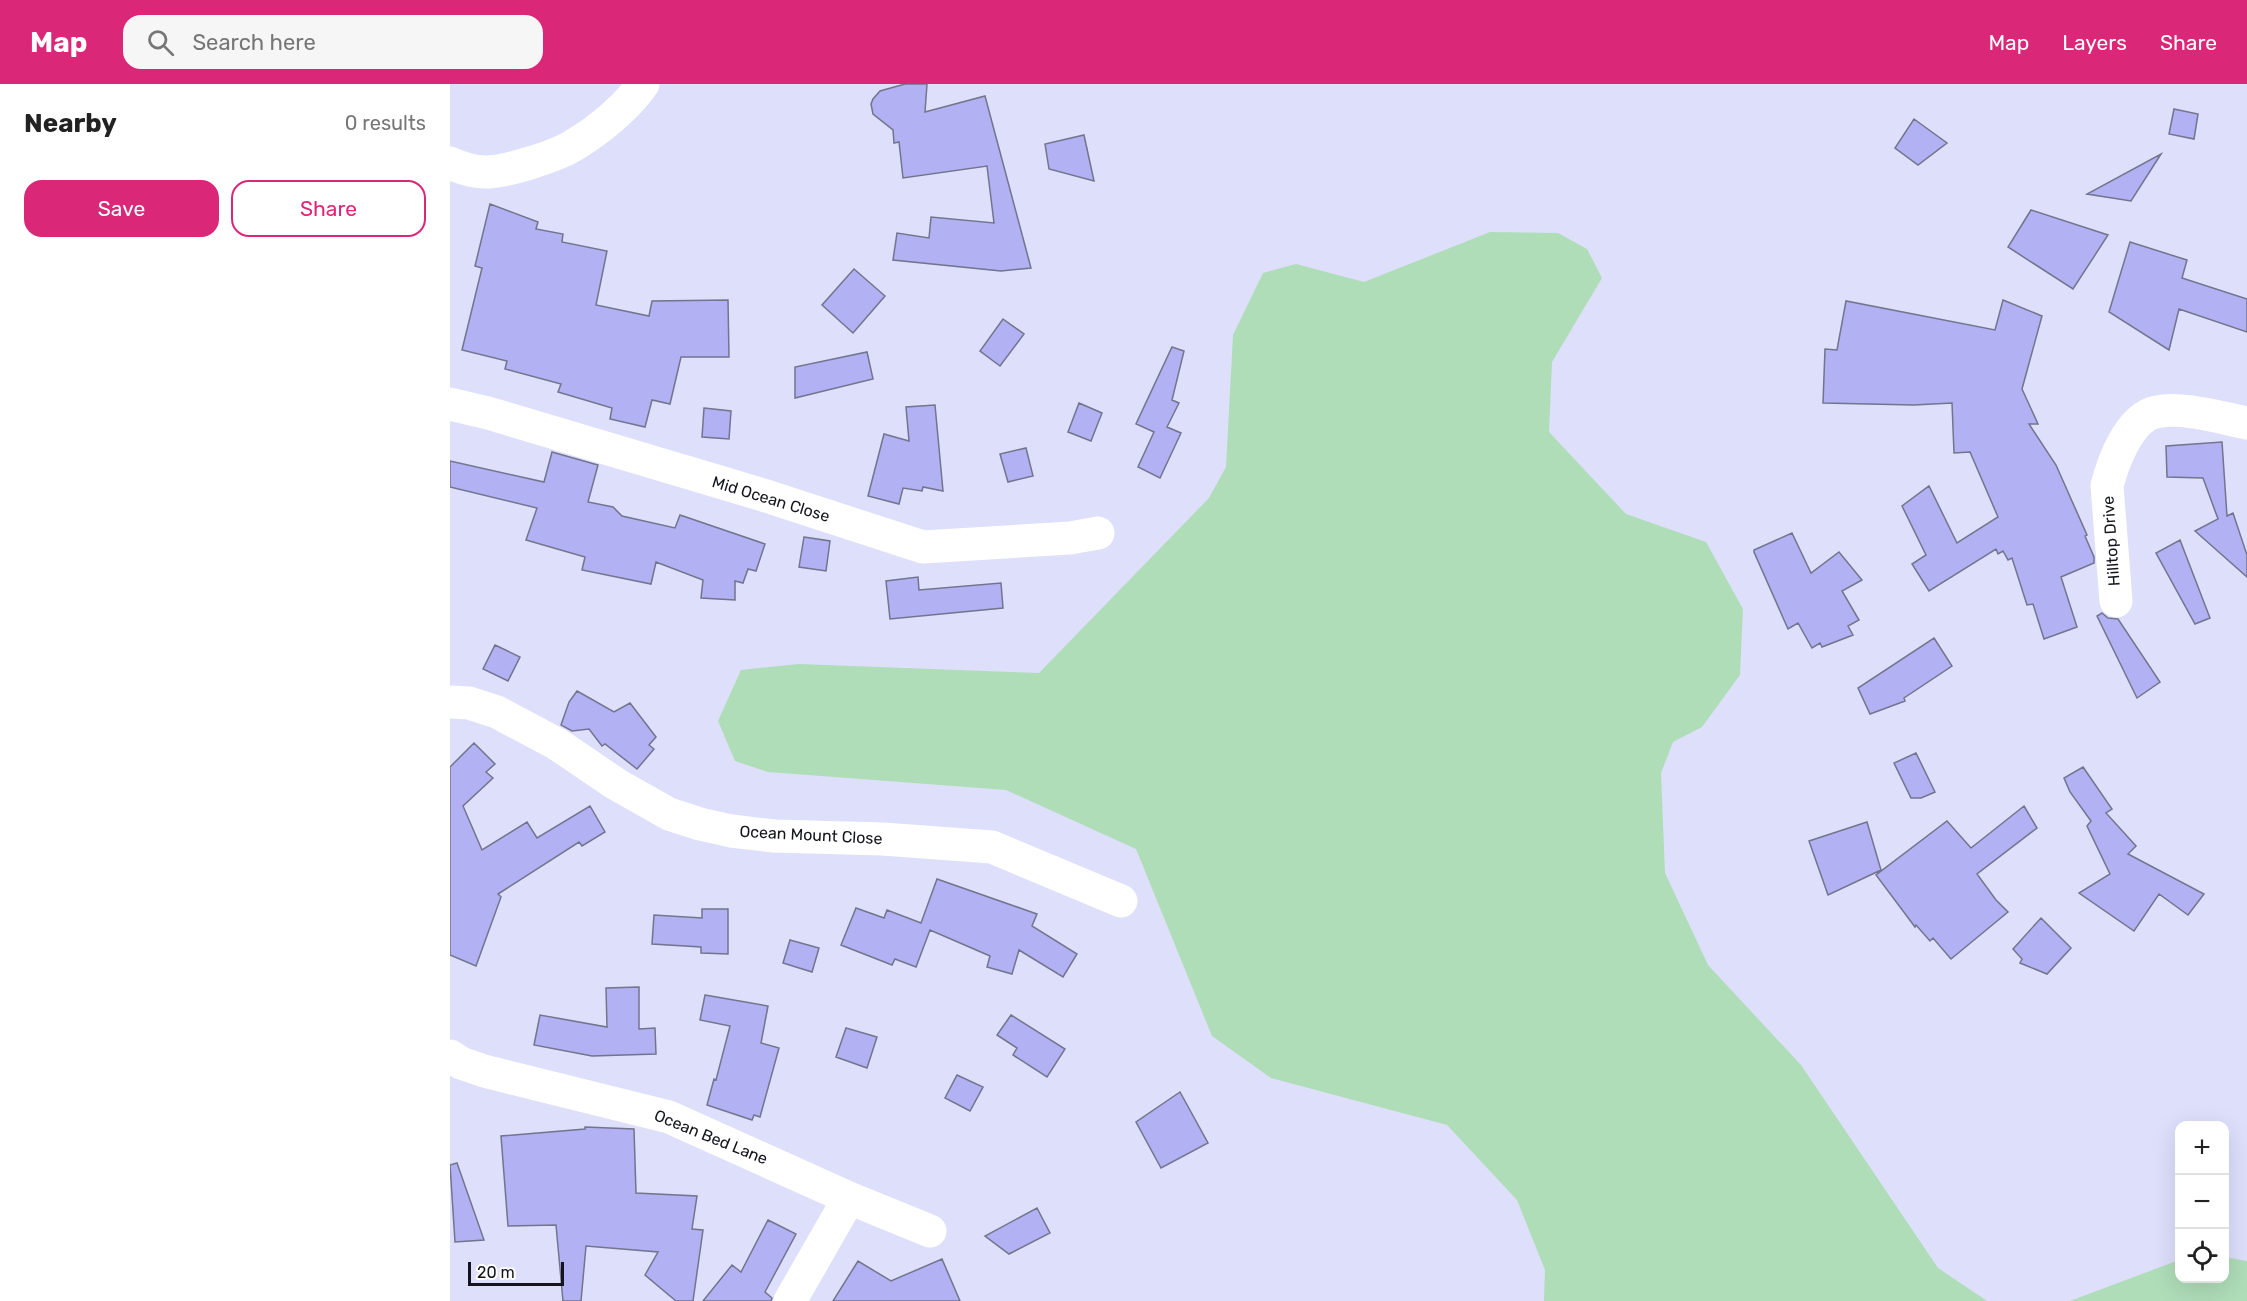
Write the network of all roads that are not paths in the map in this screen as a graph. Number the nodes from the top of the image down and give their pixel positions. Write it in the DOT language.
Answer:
graph roads {
  1 [pos="643,84"];
  2 [pos="450,163"];
  3 [pos="450,404"];
  4 [pos="2247,423"];
  5 [pos="1098,534"];
  6 [pos="2116,601"];
  7 [pos="450,702"];
  8 [pos="1121,901"];
  9 [pos="450,1056"];
  10 [pos="849,1198"];
  11 [pos="930,1232"];
  12 [pos="790,1301"];
  1 -- 2 [label="street"];
  3 -- 5 [label="street, Mid Ocean Close"];
  4 -- 6 [label="street, Hilltop Drive"];
  7 -- 8 [label="street, Ocean Mount Close"];
  9 -- 10 [label="street, Ocean Bed Lane"];
  10 -- 11 [label="street, Ocean Bed Lane"];
  10 -- 12 [label="street"];
}
